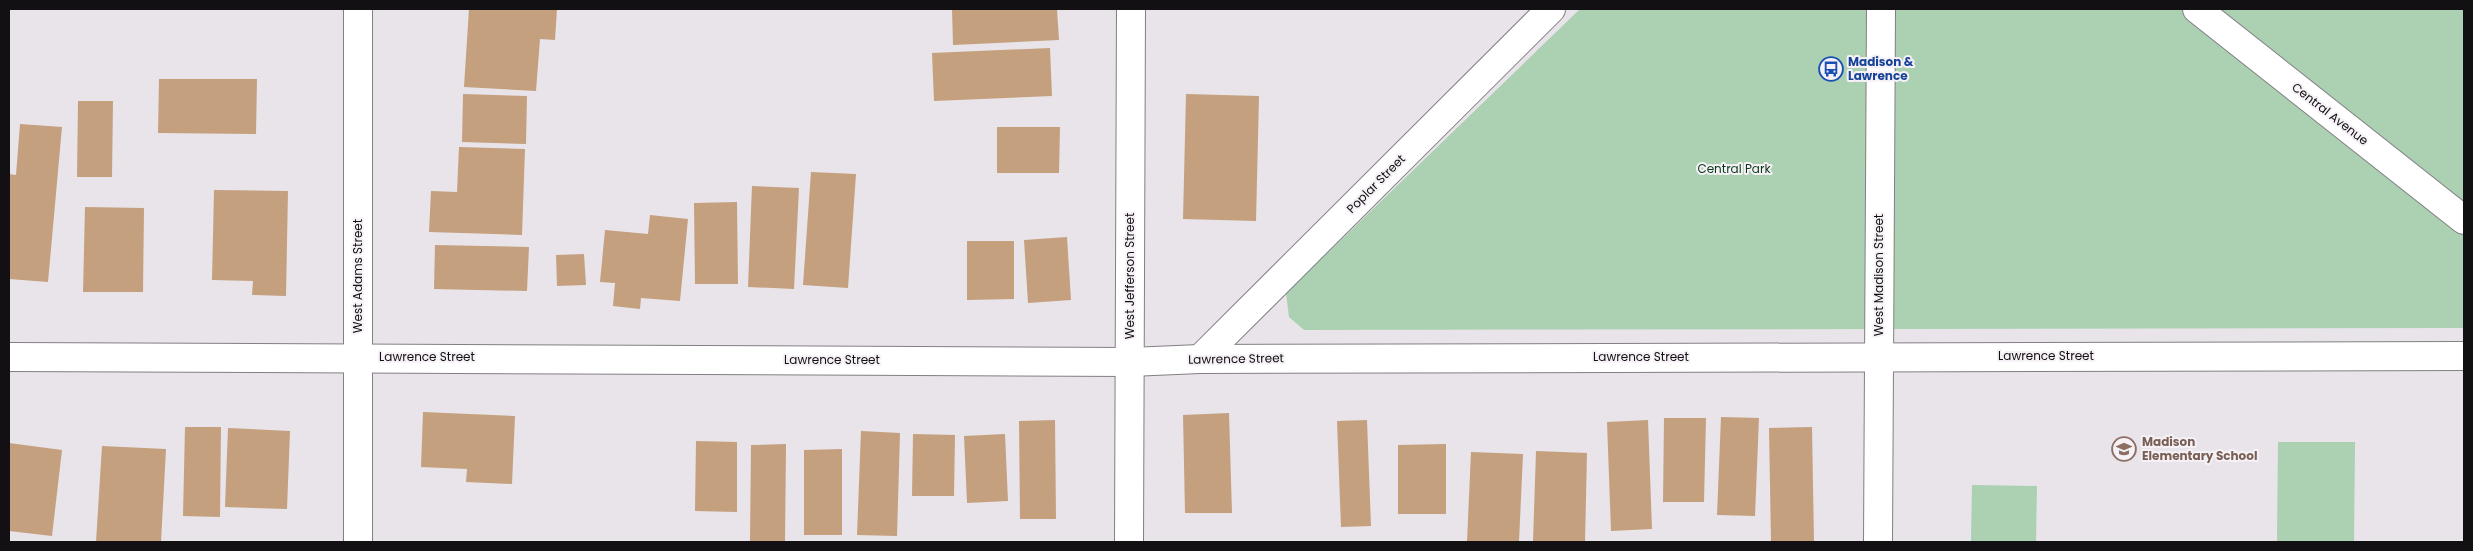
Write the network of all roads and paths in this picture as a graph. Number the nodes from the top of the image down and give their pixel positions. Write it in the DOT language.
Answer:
graph roads {
  1 [pos="358,9"];
  2 [pos="1131,9"];
  3 [pos="1551,9"];
  4 [pos="1881,9"];
  5 [pos="2196,9"];
  6 [pos="2464,220"];
  7 [pos="1879,356"];
  8 [pos="2464,356"];
  9 [pos="9,357"];
  10 [pos="358,357"];
  11 [pos="1200,359"];
  12 [pos="1130,362"];
  13 [pos="358,542"];
  14 [pos="1129,542"];
  15 [pos="1878,542"];
  1 -- 10 [label="street, West Adams Street"];
  2 -- 12 [label="street, West Jefferson Street"];
  3 -- 11 [label="street, Poplar Street"];
  4 -- 7 [label="street, West Madison Street"];
  5 -- 6 [label="street, Central Avenue"];
  7 -- 8 [label="street, Lawrence Street"];
  7 -- 11 [label="street, Lawrence Street"];
  7 -- 15 [label="street, West Madison Street"];
  9 -- 10 [label="street, Lawrence Street"];
  10 -- 12 [label="street, Lawrence Street"];
  10 -- 13 [label="street, West Adams Street"];
  11 -- 12 [label="street, Lawrence Street"];
  12 -- 14 [label="street, West Jefferson Street"];
}
